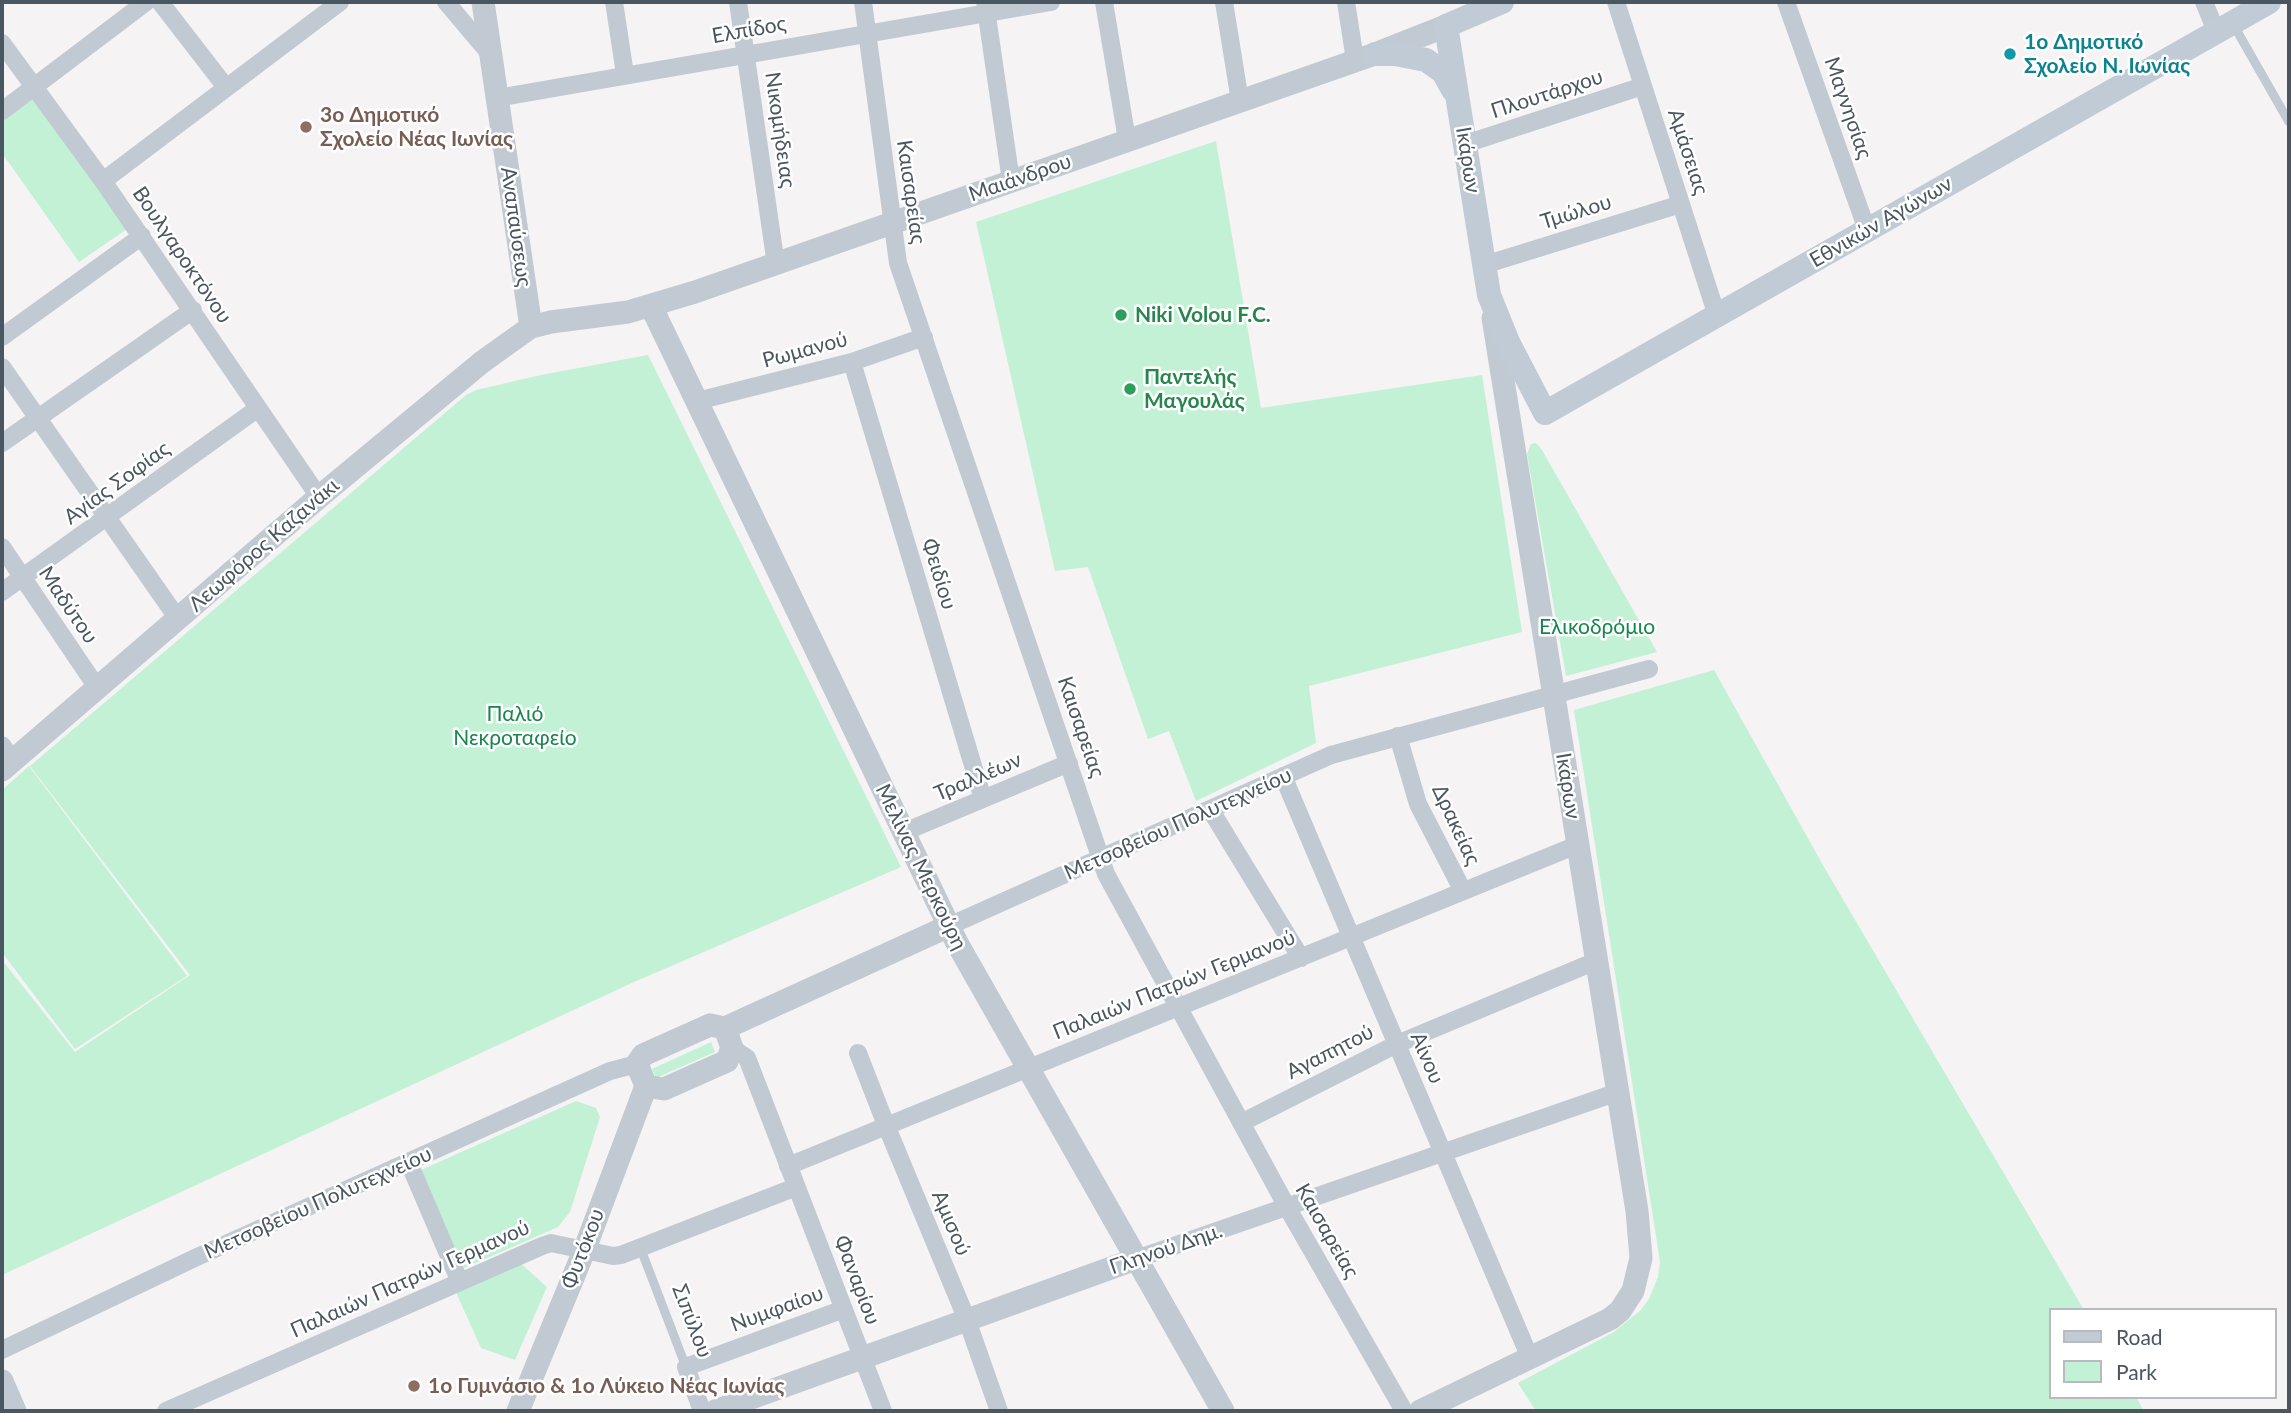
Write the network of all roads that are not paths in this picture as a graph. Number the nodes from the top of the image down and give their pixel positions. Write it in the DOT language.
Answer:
graph roads {
  1 [pos="146,2"];
  2 [pos="160,2"];
  3 [pos="340,2"];
  4 [pos="446,2"];
  5 [pos="483,2"];
  6 [pos="614,2"];
  7 [pos="738,2"];
  8 [pos="863,2"];
  9 [pos="1051,2"];
  10 [pos="1104,2"];
  11 [pos="1224,2"];
  12 [pos="1346,2"];
  13 [pos="1502,2"];
  14 [pos="1616,2"];
  15 [pos="1786,2"];
  16 [pos="2204,2"];
  17 [pos="2269,2"];
  18 [pos="986,7"];
  19 [pos="1446,26"];
  20 [pos="2225,27"];
  21 [pos="867,33"];
  22 [pos="2,43"];
  23 [pos="490,54"];
  24 [pos="746,54"];
  25 [pos="1365,57"];
  26 [pos="625,74"];
  27 [pos="35,86"];
  28 [pos="225,86"];
  29 [pos="1643,86"];
  30 [pos="497,98"];
  31 [pos="1240,101"];
  32 [pos="1458,103"];
  33 [pos="2,111"];
  34 [pos="2289,121"];
  35 [pos="1126,140"];
  36 [pos="1465,144"];
  37 [pos="103,181"];
  38 [pos="1011,181"];
  39 [pos="1681,204"];
  40 [pos="892,223"];
  41 [pos="1867,230"];
  42 [pos="142,236"];
  43 [pos="776,265"];
  44 [pos="1484,265"];
  45 [pos="1489,295"];
  46 [pos="651,306"];
  47 [pos="193,310"];
  48 [pos="1717,316"];
  49 [pos="531,327"];
  50 [pos="2,337"];
  51 [pos="924,337"];
  52 [pos="852,362"];
  53 [pos="2,367"];
  54 [pos="697,401"];
  55 [pos="257,409"];
  56 [pos="1545,413"];
  57 [pos="38,420"];
  58 [pos="2,443"];
  59 [pos="319,497"];
  60 [pos="107,518"];
  61 [pos="2,547"];
  62 [pos="22,579"];
  63 [pos="2,592"];
  64 [pos="178,619"];
  65 [pos="1649,669"];
  66 [pos="98,689"];
  67 [pos="1553,696"];
  68 [pos="1398,736"];
  69 [pos="5,759"];
  70 [pos="1069,763"];
  71 [pos="1283,776"];
  72 [pos="983,799"];
  73 [pos="1210,809"];
  74 [pos="904,832"];
  75 [pos="1577,845"];
  76 [pos="1101,859"];
  77 [pos="1463,891"];
  78 [pos="949,926"];
  79 [pos="1351,936"];
  80 [pos="1301,958"];
  81 [pos="1596,961"];
  82 [pos="1179,1007"];
  83 [pos="729,1038"];
  84 [pos="1397,1044"];
  85 [pos="859,1053"];
  86 [pos="637,1064"];
  87 [pos="1030,1068"];
  88 [pos="646,1086"];
  89 [pos="1618,1092"];
  90 [pos="1241,1124"];
  91 [pos="886,1125"];
  92 [pos="1444,1154"];
  93 [pos="409,1163"];
  94 [pos="788,1166"];
  95 [pos="796,1187"];
  96 [pos="1287,1207"];
  97 [pos="640,1247"];
  98 [pos="584,1251"];
  99 [pos="1136,1259"];
  100 [pos="460,1282"];
  101 [pos="844,1309"];
  102 [pos="967,1320"];
  103 [pos="2,1350"];
  104 [pos="862,1357"];
  105 [pos="1530,1358"];
  106 [pos="686,1367"];
  107 [pos="2,1381"];
  108 [pos="15,1411"];
  109 [pos="166,1411"];
  110 [pos="518,1411"];
  111 [pos="702,1411"];
  112 [pos="716,1411"];
  113 [pos="883,1411"];
  114 [pos="999,1411"];
  115 [pos="1223,1411"];
  116 [pos="1404,1411"];
  117 [pos="1420,1411"];
  1 -- 27 [label="street"];
  2 -- 28 [label="street"];
  3 -- 28 [label="street"];
  4 -- 23 [label="street"];
  5 -- 23 [label="street, Αναπαύσεως"];
  6 -- 26 [label="street"];
  7 -- 24 [label="street, Νικομήδειας"];
  8 -- 21 [label="street, Καισαρείας"];
  9 -- 18 [label="street, Ελπίδος"];
  10 -- 35 [label="street"];
  11 -- 31 [label="street"];
  12 -- 25 [label="street"];
  13 -- 19 [label="main road, Μαιάνδρου"];
  14 -- 29 [label="street, Αμάσειας"];
  15 -- 41 [label="street, Μαγνησίας"];
  16 -- 20 [label="street"];
  17 -- 20 [label="main road, Εθνικών Αγώνων"];
  18 -- 21 [label="street, Ελπίδος"];
  18 -- 38 [label="street"];
  19 -- 25 [label="street, Μαιάνδρου"];
  19 -- 32 [label="main road, Ικάρων"];
  20 -- 34 [label="lane"];
  20 -- 41 [label="main road, Εθνικών Αγώνων"];
  21 -- 24 [label="street, Ελπίδος"];
  21 -- 40 [label="street, Καισαρείας"];
  22 -- 27 [label="street, Βουλγαροκτόνου"];
  23 -- 30 [label="street, Αναπαύσεως"];
  24 -- 26 [label="street, Ελπίδος"];
  24 -- 43 [label="street, Νικομήδειας"];
  25 -- 31 [label="street, Μαιάνδρου"];
  25 -- 32 [label="main road"];
  26 -- 30 [label="street, Ελπίδος"];
  27 -- 33 [label="street"];
  27 -- 37 [label="street, Βουλγαροκτόνου"];
  28 -- 37 [label="street"];
  29 -- 36 [label="street, Πλουτάρχου"];
  29 -- 39 [label="street, Αμάσειας"];
  30 -- 49 [label="street, Αναπαύσεως"];
  31 -- 35 [label="street, Μαιάνδρου"];
  32 -- 36 [label="main road, Ικάρων"];
  35 -- 38 [label="street, Μαιάνδρου"];
  36 -- 44 [label="main road, Ικάρων"];
  37 -- 42 [label="street, Βουλγαροκτόνου"];
  38 -- 40 [label="street, Μαιάνδρου"];
  39 -- 44 [label="street, Τμώλου"];
  39 -- 48 [label="street, Αμάσειας"];
  40 -- 43 [label="street, Μαιάνδρου"];
  40 -- 51 [label="street, Καισαρείας"];
  41 -- 48 [label="main road, Εθνικών Αγώνων"];
  42 -- 47 [label="street, Βουλγαροκτόνου"];
  42 -- 50 [label="street"];
  43 -- 46 [label="street, Μαιάνδρου"];
  44 -- 45 [label="main road, Ικάρων"];
  45 -- 56 [label="main road, Ικάρων"];
  45 -- 67 [label="street, Ικάρων"];
  46 -- 49 [label="street, Μαιάνδρου"];
  46 -- 54 [label="street, Μελίνας Μερκούρη"];
  47 -- 55 [label="street, Βουλγαροκτόνου"];
  47 -- 57 [label="street"];
  48 -- 56 [label="main road, Εθνικών Αγώνων"];
  49 -- 59 [label="street, Λεωφόρος Καζανάκι"];
  51 -- 52 [label="street, Ρωμανού"];
  51 -- 70 [label="street, Καισαρείας"];
  52 -- 54 [label="street, Ρωμανού"];
  52 -- 72 [label="street, Φειδίου"];
  53 -- 57 [label="street"];
  54 -- 74 [label="street, Μελίνας Μερκούρη"];
  55 -- 59 [label="street, Βουλγαροκτόνου"];
  55 -- 60 [label="street, Αγίας Σοφίας"];
  57 -- 58 [label="street"];
  57 -- 60 [label="street"];
  59 -- 64 [label="street, Λεωφόρος Καζανάκι"];
  60 -- 62 [label="street, Αγίας Σοφίας"];
  60 -- 64 [label="street"];
  61 -- 62 [label="street, Μαδύτου"];
  62 -- 63 [label="street, Αγίας Σοφίας"];
  62 -- 66 [label="street, Μαδύτου"];
  64 -- 66 [label="street, Λεωφόρος Καζανάκι"];
  65 -- 67 [label="street, Μετσοβείου Πολυτεχνείου"];
  66 -- 69 [label="street, Λεωφόρος Καζανάκι"];
  67 -- 68 [label="street, Μετσοβείου Πολυτεχνείου"];
  67 -- 75 [label="street, Ικάρων"];
  68 -- 71 [label="street, Μετσοβείου Πολυτεχνείου"];
  68 -- 77 [label="street, Δρακείας"];
  70 -- 72 [label="street, Τραλλέων"];
  70 -- 76 [label="street, Καισαρείας"];
  71 -- 73 [label="street, Μετσοβείου Πολυτεχνείου"];
  71 -- 79 [label="street, Αίνου"];
  72 -- 74 [label="street, Τραλλέων"];
  73 -- 76 [label="street, Μετσοβείου Πολυτεχνείου"];
  73 -- 80 [label="street"];
  74 -- 78 [label="street, Μελίνας Μερκούρη"];
  75 -- 77 [label="street, Παλαιών Πατρών Γερμανού"];
  75 -- 81 [label="street, Ικάρων"];
  76 -- 78 [label="street, Μετσοβείου Πολυτεχνείου"];
  76 -- 82 [label="street, Καισαρείας"];
  77 -- 79 [label="street, Παλαιών Πατρών Γερμανού"];
  78 -- 83 [label="street, Μετσοβείου Πολυτεχνείου"];
  78 -- 87 [label="street, Μελίνας Μερκούρη"];
  79 -- 80 [label="street, Παλαιών Πατρών Γερμανού"];
  79 -- 84 [label="street, Αίνου"];
  80 -- 82 [label="street, Παλαιών Πατρών Γερμανού"];
  81 -- 84 [label="street, Αγαπητού"];
  81 -- 89 [label="street, Ικάρων"];
  82 -- 87 [label="street, Παλαιών Πατρών Γερμανού"];
  82 -- 90 [label="street, Καισαρείας"];
  83 -- 86 [label="street"];
  83 -- 88 [label="street"];
  83 -- 94 [label="street, Φαναρίου"];
  84 -- 90 [label="street, Αγαπητού"];
  84 -- 92 [label="street, Αίνου"];
  85 -- 91 [label="street, Αμισού"];
  86 -- 88 [label="street"];
  86 -- 93 [label="street, Μετσοβείου Πολυτεχνείου"];
  87 -- 91 [label="street, Παλαιών Πατρών Γερμανού"];
  87 -- 99 [label="street, Μελίνας Μερκούρη"];
  88 -- 98 [label="street, Φυτόκου"];
  89 -- 92 [label="street, Γληνού Δημ."];
  89 -- 105 [label="street, Ικάρων"];
  90 -- 96 [label="street, Καισαρείας"];
  91 -- 94 [label="street, Παλαιών Πατρών Γερμανού"];
  91 -- 102 [label="street, Αμισού"];
  92 -- 96 [label="street, Γληνού Δημ."];
  92 -- 105 [label="street, Αίνου"];
  93 -- 100 [label="street"];
  93 -- 103 [label="street, Μετσοβείου Πολυτεχνείου"];
  94 -- 95 [label="street, Φαναρίου"];
  95 -- 97 [label="street, Παλαιών Πατρών Γερμανού"];
  95 -- 101 [label="street, Φαναρίου"];
  96 -- 99 [label="street, Γληνού Δημ."];
  96 -- 116 [label="street, Καισαρείας"];
  97 -- 98 [label="street, Παλαιών Πατρών Γερμανού"];
  97 -- 106 [label="lane, Σιπύλου"];
  98 -- 100 [label="street, Παλαιών Πατρών Γερμανού"];
  98 -- 110 [label="street, Φυτόκου"];
  99 -- 102 [label="street, Γληνού Δημ."];
  99 -- 115 [label="street, Μελίνας Μερκούρη"];
  100 -- 109 [label="street, Παλαιών Πατρών Γερμανού"];
  101 -- 104 [label="street, Φαναρίου"];
  101 -- 106 [label="street, Νυμφαίου"];
  102 -- 104 [label="street, Γληνού Δημ."];
  102 -- 114 [label="street, Αμισού"];
  104 -- 112 [label="street, Γληνού Δημ."];
  104 -- 113 [label="street, Φαναρίου"];
  105 -- 117 [label="street"];
  106 -- 111 [label="street, Σιπύλου"];
  107 -- 108 [label="street"];
}
